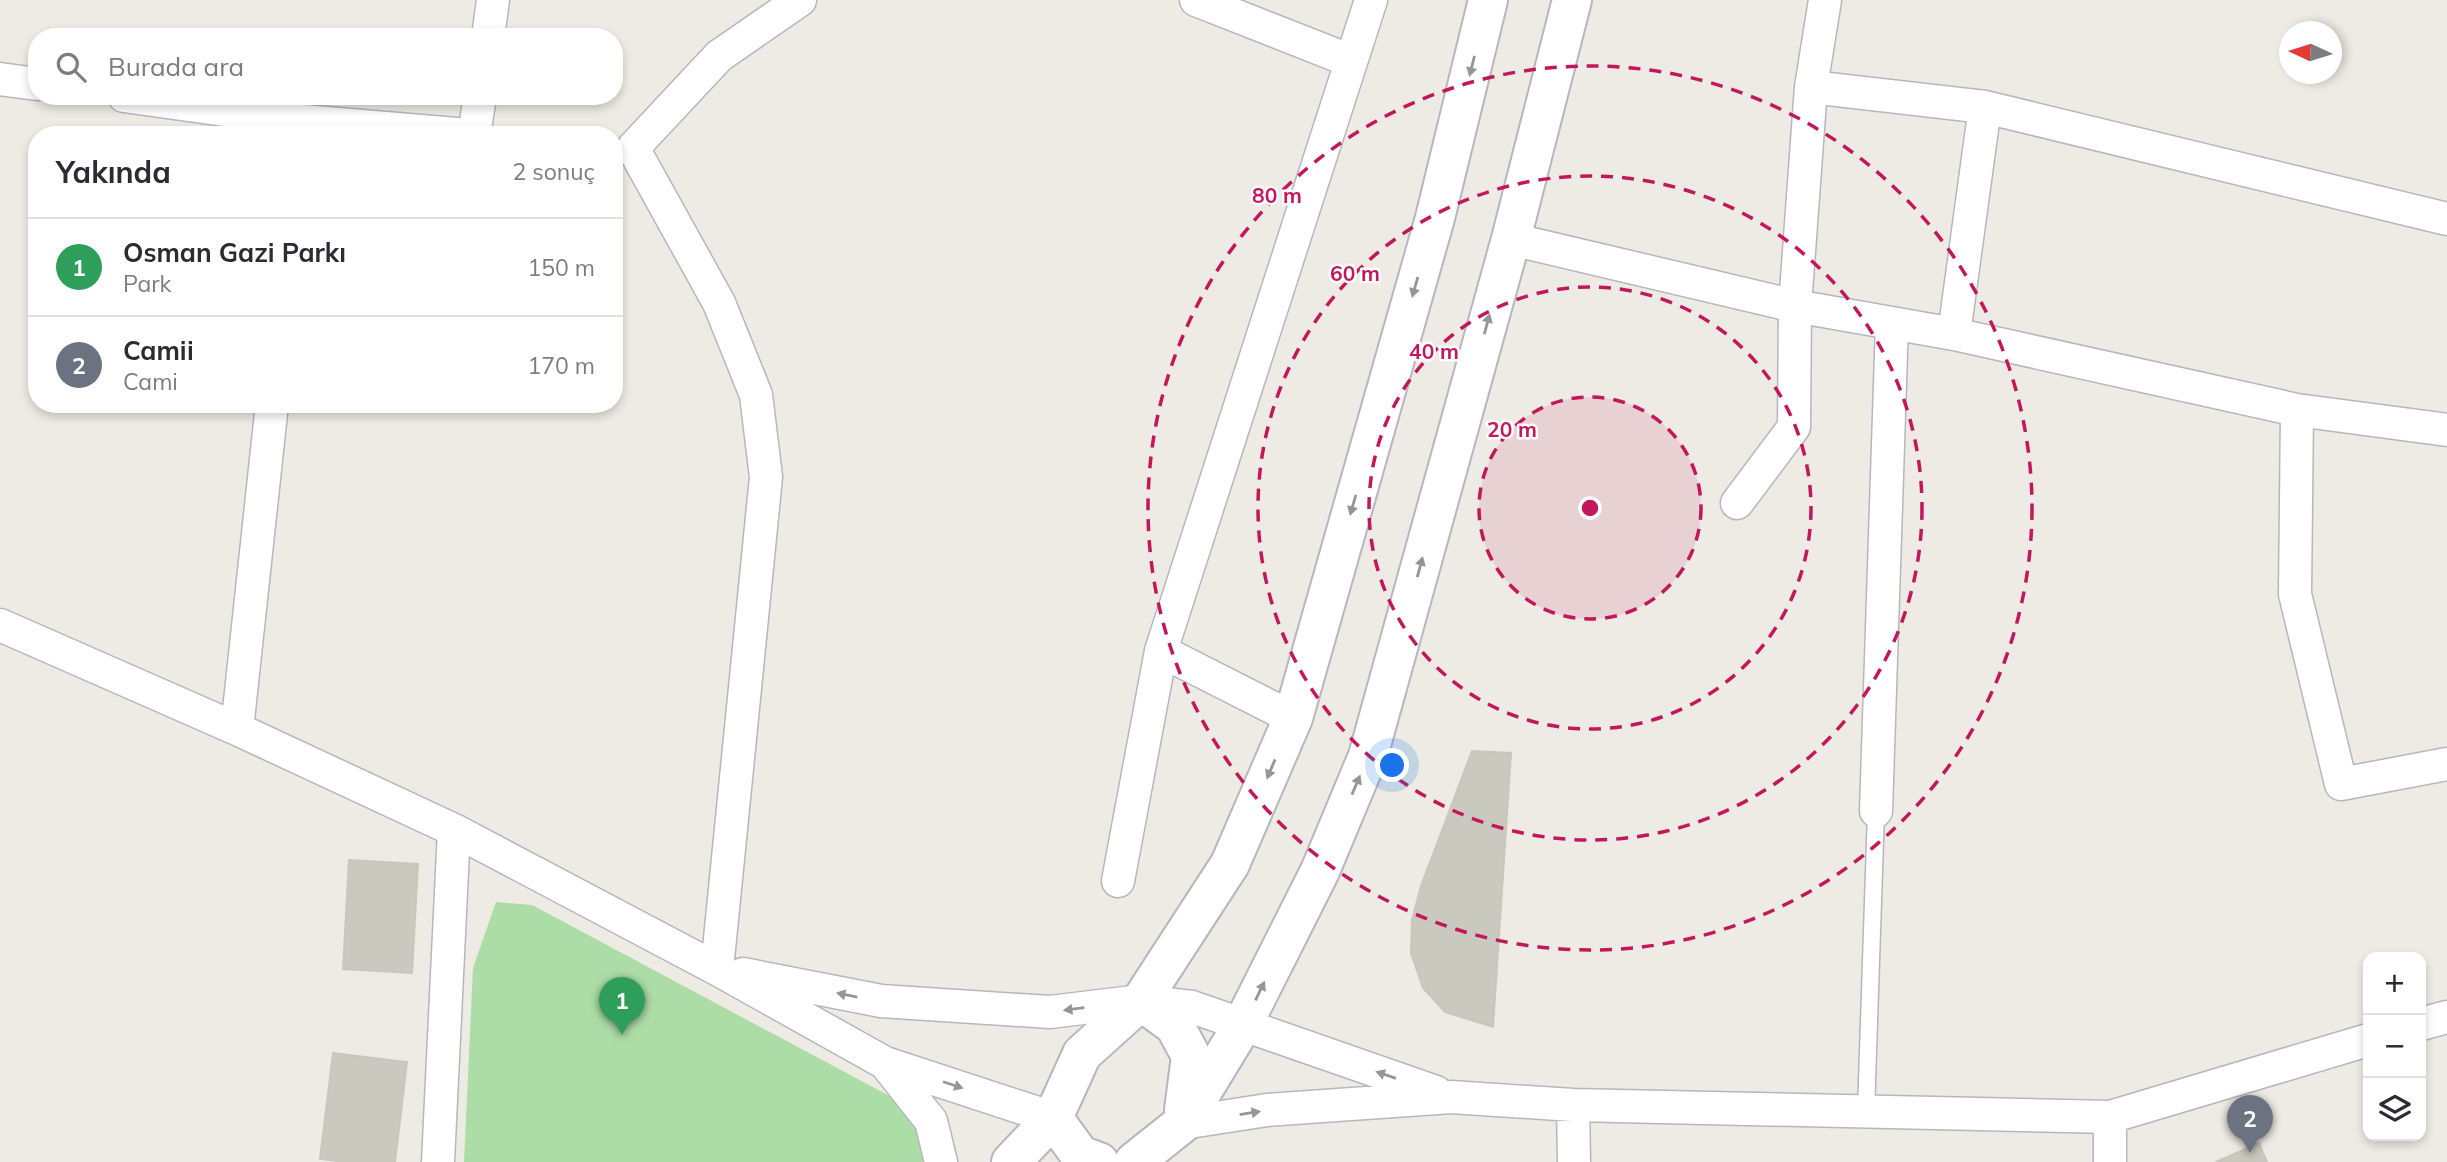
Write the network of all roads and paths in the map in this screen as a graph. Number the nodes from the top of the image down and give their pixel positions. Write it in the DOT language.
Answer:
graph roads {
  1 [pos="494,0"];
  2 [pos="800,0"];
  3 [pos="1196,0"];
  4 [pos="1371,0"];
  5 [pos="1488,0"];
  6 [pos="1572,0"];
  7 [pos="1825,0"];
  8 [pos="489,28"];
  9 [pos="1351,61"];
  10 [pos="0,79"];
  11 [pos="28,83"];
  12 [pos="1811,87"];
  13 [pos="174,105"];
  14 [pos="479,105"];
  15 [pos="1985,107"];
  16 [pos="291,126"];
  17 [pos="475,126"];
  18 [pos="624,148"];
  19 [pos="2447,219"];
  20 [pos="1511,239"];
  21 [pos="1795,306"];
  22 [pos="1892,323"];
  23 [pos="1954,334"];
  24 [pos="2297,410"];
  25 [pos="271,413"];
  26 [pos="2447,430"];
  27 [pos="1737,503"];
  28 [pos="0,625"];
  29 [pos="1161,651"];
  30 [pos="1293,718"];
  31 [pos="237,729"];
  32 [pos="2447,764"];
  33 [pos="1875,811"];
  34 [pos="453,830"];
  35 [pos="1118,881"];
  36 [pos="717,969"];
  37 [pos="1141,1001"];
  38 [pos="2447,1017"];
  39 [pos="2426,1023"];
  40 [pos="1242,1026"];
  41 [pos="2363,1041"];
  42 [pos="885,1063"];
  43 [pos="1451,1097"];
  44 [pos="1573,1105"];
  45 [pos="1866,1112"];
  46 [pos="2110,1117"];
  47 [pos="1053,1118"];
  48 [pos="1183,1123"];
  49 [pos="438,1162"];
  50 [pos="941,1162"];
  51 [pos="1012,1162"];
  52 [pos="1099,1162"];
  53 [pos="1134,1162"];
  54 [pos="1574,1162"];
  55 [pos="2110,1162"];
  1 -- 8 [label="street"];
  2 -- 18 [label="street"];
  3 -- 9 [label="street"];
  4 -- 9 [label="street"];
  5 -- 30 [label="main road, one-way"];
  6 -- 20 [label="main road"];
  7 -- 12 [label="street"];
  9 -- 29 [label="street"];
  10 -- 11 [label="street"];
  12 -- 15 [label="street"];
  12 -- 21 [label="street"];
  13 -- 16 [label="street"];
  14 -- 17 [label="street"];
  15 -- 19 [label="street"];
  15 -- 23 [label="street"];
  18 -- 36 [label="street"];
  20 -- 21 [label="street"];
  40 -- 20 [label="main road, one-way"];
  21 -- 22 [label="street"];
  21 -- 27 [label="street"];
  22 -- 23 [label="street"];
  22 -- 33 [label="street"];
  23 -- 24 [label="street"];
  24 -- 26 [label="street"];
  24 -- 32 [label="street"];
  25 -- 31 [label="street"];
  28 -- 31 [label="street"];
  29 -- 30 [label="street"];
  29 -- 35 [label="street"];
  30 -- 37 [label="main road, one-way"];
  31 -- 34 [label="street"];
  33 -- 45 [label="lane"];
  34 -- 36 [label="street"];
  34 -- 49 [label="street"];
  37 -- 36 [label="street, one-way"];
  36 -- 42 [label="street"];
  37 -- 40 [label="street"];
  37 -- 47 [label="main road"];
  37 -- 48 [label="main road"];
  38 -- 39 [label="street"];
  43 -- 40 [label="street, one-way"];
  40 -- 48 [label="main road"];
  41 -- 46 [label="street"];
  42 -- 47 [label="street, one-way"];
  42 -- 50 [label="street"];
  43 -- 44 [label="street"];
  48 -- 43 [label="street, one-way"];
  44 -- 45 [label="street"];
  44 -- 54 [label="street"];
  45 -- 46 [label="street"];
  46 -- 55 [label="street"];
  47 -- 51 [label="main road"];
  47 -- 52 [label="main road"];
  48 -- 53 [label="main road"];
}
